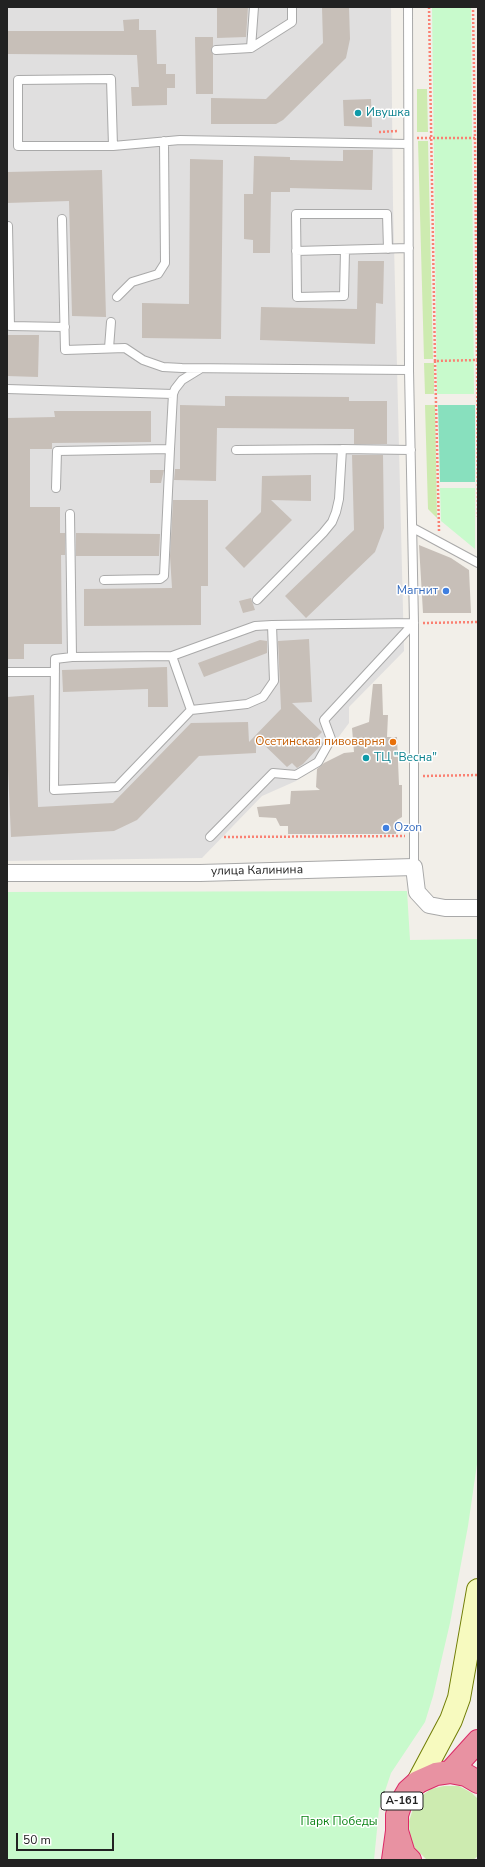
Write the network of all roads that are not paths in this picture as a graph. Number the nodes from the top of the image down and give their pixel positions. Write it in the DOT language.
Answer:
graph roads {
  1 [pos="254,7"];
  2 [pos="292,7"];
  3 [pos="408,7"];
  4 [pos="251,48"];
  5 [pos="216,50"];
  6 [pos="164,141"];
  7 [pos="411,141"];
  8 [pos="113,146"];
  9 [pos="62,219"];
  10 [pos="8,226"];
  11 [pos="409,248"];
  12 [pos="388,249"];
  13 [pos="345,250"];
  14 [pos="296,251"];
  15 [pos="117,297"];
  16 [pos="111,322"];
  17 [pos="65,327"];
  18 [pos="109,348"];
  19 [pos="202,368"];
  20 [pos="409,370"];
  21 [pos="7,390"];
  22 [pos="173,394"];
  23 [pos="170,449"];
  24 [pos="342,449"];
  25 [pos="236,450"];
  26 [pos="411,450"];
  27 [pos="56,488"];
  28 [pos="70,514"];
  29 [pos="412,528"];
  30 [pos="478,563"];
  31 [pos="104,580"];
  32 [pos="256,600"];
  33 [pos="414,623"];
  34 [pos="272,625"];
  35 [pos="172,656"];
  36 [pos="72,657"];
  37 [pos="7,672"];
  38 [pos="55,672"];
  39 [pos="191,710"];
  40 [pos="210,837"];
  41 [pos="414,867"];
  42 [pos="7,873"];
  43 [pos="478,908"];
  44 [pos="478,1590"];
  45 [pos="478,1741"];
  46 [pos="450,1772"];
  47 [pos="418,1782"];
  48 [pos="478,1782"];
  49 [pos="397,1831"];
  50 [pos="393,1860"];
  51 [pos="410,1860"];
  1 -- 4 [label="lane"];
  2 -- 4 [label="lane"];
  3 -- 7 [label="lane"];
  4 -- 5 [label="lane"];
  6 -- 7 [label="lane"];
  6 -- 8 [label="lane"];
  6 -- 15 [label="lane"];
  7 -- 11 [label="lane"];
  8 -- 8 [label="lane"];
  9 -- 17 [label="lane"];
  10 -- 17 [label="lane"];
  11 -- 12 [label="lane"];
  11 -- 20 [label="lane"];
  12 -- 13 [label="lane"];
  12 -- 14 [label="lane"];
  13 -- 14 [label="lane"];
  13 -- 14 [label="lane"];
  16 -- 18 [label="lane"];
  17 -- 18 [label="lane"];
  18 -- 19 [label="lane"];
  19 -- 20 [label="lane"];
  19 -- 22 [label="lane"];
  20 -- 26 [label="lane"];
  21 -- 22 [label="lane"];
  22 -- 23 [label="lane"];
  23 -- 27 [label="lane"];
  23 -- 31 [label="lane"];
  24 -- 25 [label="lane"];
  24 -- 26 [label="lane"];
  24 -- 32 [label="lane"];
  26 -- 29 [label="lane"];
  28 -- 36 [label="lane"];
  29 -- 30 [label="lane"];
  29 -- 33 [label="lane"];
  33 -- 34 [label="lane"];
  33 -- 40 [label="lane"];
  33 -- 41 [label="lane"];
  34 -- 35 [label="lane"];
  34 -- 39 [label="lane"];
  35 -- 36 [label="lane"];
  35 -- 39 [label="lane"];
  36 -- 38 [label="lane"];
  37 -- 38 [label="lane"];
  38 -- 39 [label="lane"];
  41 -- 42 [label="street, улица Калинина"];
  41 -- 43 [label="street"];
  44 -- 47 [label="street"];
  45 -- 46 [label="highway"];
  46 -- 47 [label="highway, А-161"];
  46 -- 48 [label="highway, А-161"];
  47 -- 49 [label="highway, А-161"];
  49 -- 50 [label="highway, А-161"];
  49 -- 51 [label="highway, А-161"];
}
